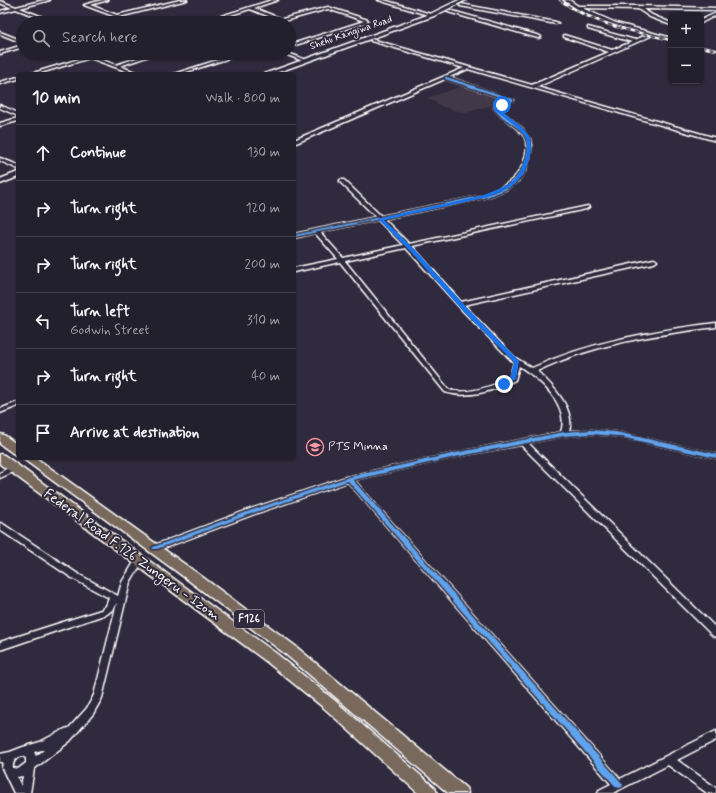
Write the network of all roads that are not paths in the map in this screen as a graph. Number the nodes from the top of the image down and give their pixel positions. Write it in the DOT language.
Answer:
graph roads {
  1 [pos="48,0"];
  2 [pos="106,0"];
  3 [pos="185,0"];
  4 [pos="276,0"];
  5 [pos="381,0"];
  6 [pos="471,0"];
  7 [pos="566,0"];
  8 [pos="0,2"];
  9 [pos="462,3"];
  10 [pos="654,3"];
  11 [pos="576,7"];
  12 [pos="638,7"];
  13 [pos="658,7"];
  14 [pos="16,8"];
  15 [pos="251,8"];
  16 [pos="716,9"];
  17 [pos="449,11"];
  18 [pos="0,12"];
  19 [pos="716,14"];
  20 [pos="432,15"];
  21 [pos="37,16"];
  22 [pos="118,16"];
  23 [pos="224,16"];
  24 [pos="270,16"];
  25 [pos="296,16"];
  26 [pos="704,20"];
  27 [pos="556,23"];
  28 [pos="668,23"];
  29 [pos="589,28"];
  30 [pos="0,34"];
  31 [pos="653,34"];
  32 [pos="539,36"];
  33 [pos="565,36"];
  34 [pos="668,36"];
  35 [pos="16,40"];
  36 [pos="372,40"];
  37 [pos="636,42"];
  38 [pos="296,44"];
  39 [pos="16,48"];
  40 [pos="613,52"];
  41 [pos="0,53"];
  42 [pos="296,57"];
  43 [pos="80,60"];
  44 [pos="99,60"];
  45 [pos="134,60"];
  46 [pos="220,60"];
  47 [pos="304,60"];
  48 [pos="116,66"];
  49 [pos="467,68"];
  50 [pos="42,72"];
  51 [pos="132,72"];
  52 [pos="182,72"];
  53 [pos="272,72"];
  54 [pos="281,72"];
  55 [pos="446,78"];
  56 [pos="16,79"];
  57 [pos="0,83"];
  58 [pos="532,87"];
  59 [pos="0,106"];
  60 [pos="16,114"];
  61 [pos="16,120"];
  62 [pos="0,125"];
  63 [pos="716,140"];
  64 [pos="296,141"];
  65 [pos="0,159"];
  66 [pos="16,167"];
  67 [pos="16,169"];
  68 [pos="16,175"];
  69 [pos="0,178"];
  70 [pos="342,181"];
  71 [pos="0,182"];
  72 [pos="586,206"];
  73 [pos="380,219"];
  74 [pos="317,232"];
  75 [pos="296,236"];
  76 [pos="407,245"];
  77 [pos="341,259"];
  78 [pos="654,261"];
  79 [pos="296,270"];
  80 [pos="460,304"];
  81 [pos="716,325"];
  82 [pos="517,362"];
  83 [pos="532,371"];
  84 [pos="16,405"];
  85 [pos="0,411"];
  86 [pos="564,434"];
  87 [pos="0,438"];
  88 [pos="523,442"];
  89 [pos="16,450"];
  90 [pos="716,456"];
  91 [pos="0,458"];
  92 [pos="31,460"];
  93 [pos="14,468"];
  94 [pos="0,476"];
  95 [pos="349,479"];
  96 [pos="0,526"];
  97 [pos="155,548"];
  98 [pos="139,561"];
  99 [pos="118,599"];
  100 [pos="716,634"];
  101 [pos="0,646"];
  102 [pos="77,727"];
  103 [pos="716,735"];
  104 [pos="24,751"];
  105 [pos="5,757"];
  106 [pos="668,759"];
  107 [pos="30,766"];
  108 [pos="6,768"];
  109 [pos="619,785"];
  110 [pos="19,793"];
  111 [pos="25,793"];
  112 [pos="429,793"];
  113 [pos="460,793"];
  114 [pos="603,793"];
  115 [pos="715,793"];
  1 -- 14 [label="street"];
  2 -- 22 [label="street"];
  3 -- 22 [label="street"];
  4 -- 15 [label="street"];
  5 -- 20 [label="street"];
  6 -- 9 [label="main road, Shehu Kangiwa Road"];
  7 -- 11 [label="street"];
  8 -- 14 [label="street"];
  9 -- 17 [label="main road, Shehu Kangiwa Road"];
  9 -- 20 [label="main road, Shehu Kangiwa Road"];
  9 -- 27 [label="street"];
  10 -- 13 [label="street"];
  11 -- 12 [label="street"];
  11 -- 31 [label="street"];
  12 -- 13 [label="street"];
  12 -- 28 [label="street"];
  13 -- 16 [label="street"];
  14 -- 18 [label="street"];
  14 -- 21 [label="street"];
  15 -- 23 [label="street"];
  15 -- 24 [label="street"];
  17 -- 32 [label="street"];
  17 -- 36 [label="main road, Shehu Kangiwa Road"];
  19 -- 26 [label="street"];
  20 -- 47 [label="main road, Shehu Kangiwa Road"];
  25 -- 38 [label="street"];
  29 -- 37 [label="street"];
  30 -- 35 [label="street"];
  31 -- 34 [label="street"];
  31 -- 37 [label="street"];
  33 -- 40 [label="street"];
  36 -- 49 [label="street"];
  36 -- 54 [label="main road, Shehu Kangiwa Road"];
  37 -- 40 [label="street"];
  39 -- 41 [label="street"];
  40 -- 58 [label="street"];
  42 -- 47 [label="street"];
  43 -- 50 [label="street"];
  44 -- 48 [label="street"];
  45 -- 48 [label="street"];
  46 -- 52 [label="street"];
  47 -- 53 [label="main road, Shehu Kangiwa Road"];
  48 -- 51 [label="street"];
  49 -- 55 [label="street"];
  49 -- 58 [label="street"];
  55 -- 64 [label="street"];
  55 -- 73 [label="street"];
  56 -- 57 [label="street"];
  58 -- 63 [label="street"];
  59 -- 60 [label="street"];
  61 -- 62 [label="street"];
  65 -- 66 [label="street"];
  67 -- 69 [label="main road"];
  68 -- 71 [label="main road"];
  70 -- 73 [label="street"];
  72 -- 76 [label="street"];
  73 -- 74 [label="street"];
  73 -- 76 [label="street"];
  74 -- 75 [label="street"];
  74 -- 77 [label="street"];
  76 -- 77 [label="street"];
  76 -- 80 [label="street"];
  77 -- 79 [label="street"];
  77 -- 82 [label="street"];
  78 -- 80 [label="street"];
  80 -- 82 [label="street"];
  81 -- 83 [label="street"];
  82 -- 83 [label="street"];
  83 -- 86 [label="street"];
  84 -- 85 [label="street"];
  86 -- 88 [label="street"];
  86 -- 90 [label="street"];
  87 -- 89 [label="main road"];
  88 -- 95 [label="street"];
  88 -- 100 [label="street"];
  91 -- 93 [label="main road, Federal Road F.126 Zungeru - Izom / F126"];
  92 -- 97 [label="main road, Federal Road F.126 Zungeru - Izom / F126"];
  93 -- 94 [label="street"];
  93 -- 98 [label="main road, Federal Road F.126 Zungeru - Izom / F126"];
  95 -- 97 [label="street"];
  95 -- 109 [label="street"];
  96 -- 99 [label="street"];
  97 -- 113 [label="main road, Federal Road F.126 Zungeru - Izom / F126"];
  98 -- 99 [label="street"];
  98 -- 112 [label="main road, Federal Road F.126 Zungeru - Izom / F126"];
  99 -- 101 [label="street"];
  99 -- 102 [label="street"];
  102 -- 104 [label="street"];
  102 -- 107 [label="street"];
  103 -- 106 [label="street"];
  104 -- 105 [label="street"];
  104 -- 107 [label="street"];
  105 -- 108 [label="street"];
  106 -- 109 [label="street"];
  106 -- 115 [label="street"];
  107 -- 108 [label="street"];
  107 -- 111 [label="street"];
  108 -- 110 [label="street"];
  109 -- 114 [label="street"];
}
